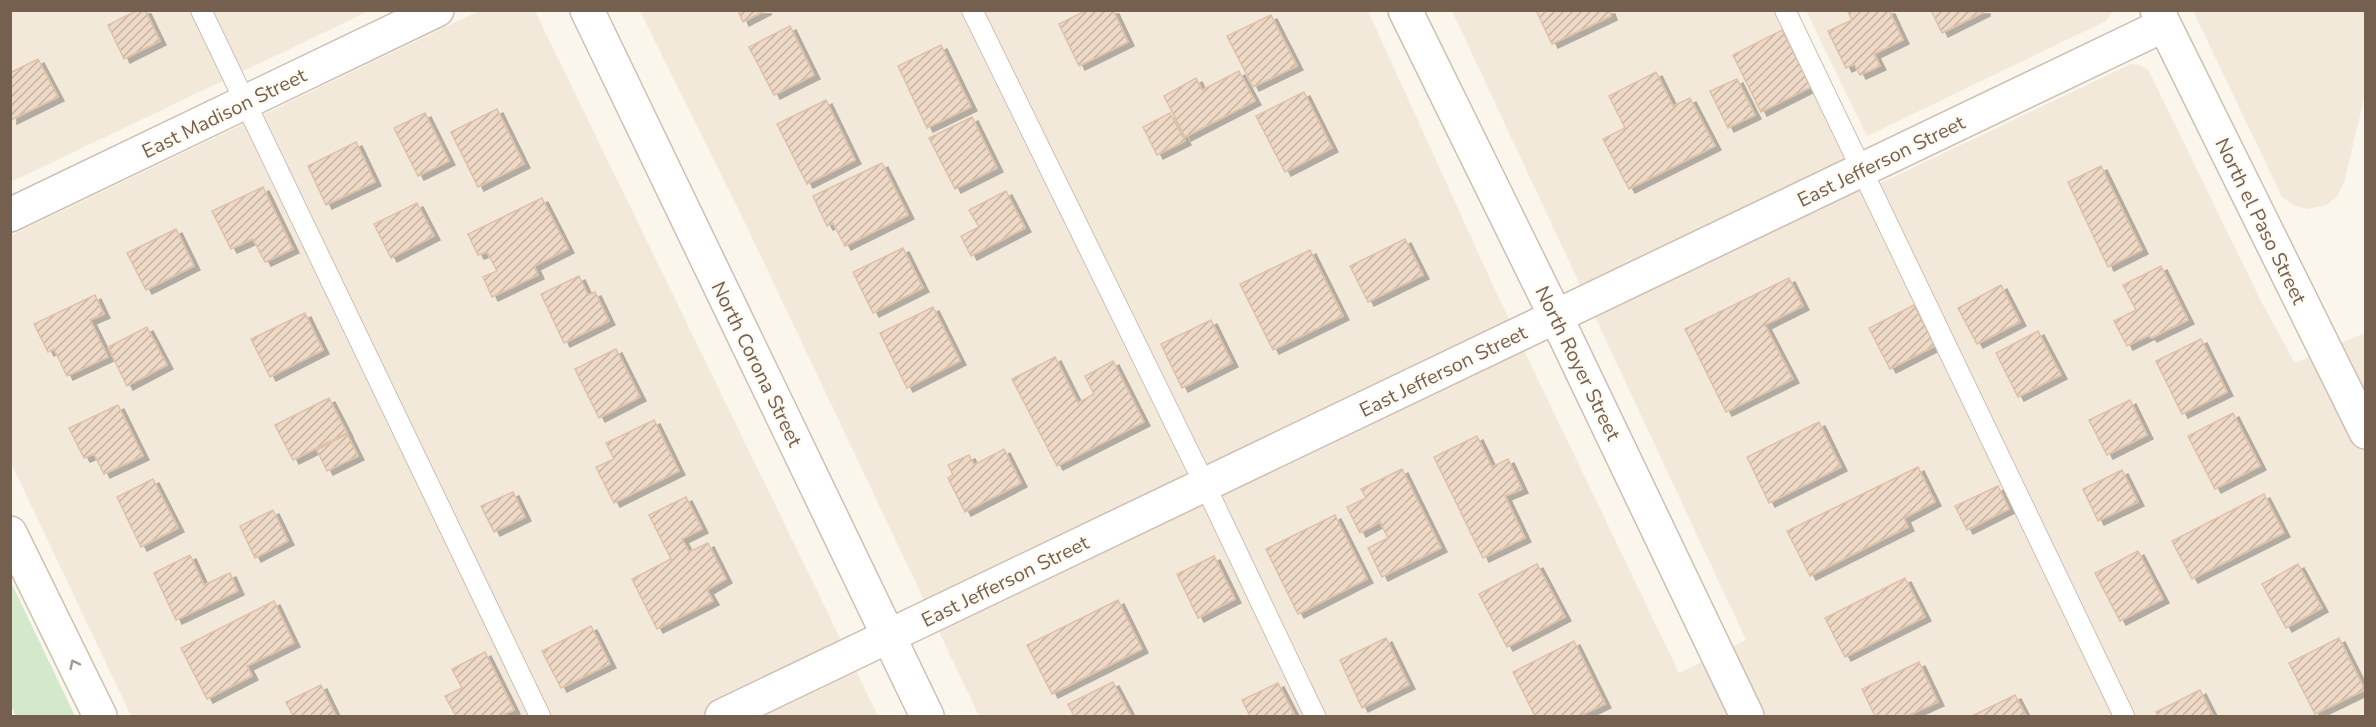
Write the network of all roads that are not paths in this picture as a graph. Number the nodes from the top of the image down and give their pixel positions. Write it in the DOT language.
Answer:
graph roads {
  1 [pos="201,10"];
  2 [pos="437,10"];
  3 [pos="587,10"];
  4 [pos="972,10"];
  5 [pos="1405,10"];
  6 [pos="1785,10"];
  7 [pos="2160,18"];
  8 [pos="245,103"];
  9 [pos="1861,170"];
  10 [pos="10,215"];
  11 [pos="1556,317"];
  12 [pos="2366,432"];
  13 [pos="1205,485"];
  14 [pos="10,533"];
  15 [pos="888,637"];
  16 [pos="100,717"];
  17 [pos="540,717"];
  18 [pos="722,717"];
  19 [pos="927,717"];
  20 [pos="1315,717"];
  21 [pos="1748,717"];
  22 [pos="2124,717"];
  1 -- 8 [label="lane"];
  2 -- 8 [label="street, East Madison Street"];
  3 -- 15 [label="street, North Corona Street"];
  4 -- 13 [label="lane"];
  5 -- 11 [label="street, North Royer Street"];
  6 -- 9 [label="lane"];
  7 -- 9 [label="street, East Jefferson Street"];
  7 -- 12 [label="street, North el Paso Street"];
  8 -- 10 [label="street, East Madison Street"];
  8 -- 17 [label="lane"];
  9 -- 11 [label="street, East Jefferson Street"];
  9 -- 22 [label="lane"];
  11 -- 13 [label="street, East Jefferson Street"];
  11 -- 21 [label="street, North Royer Street"];
  13 -- 15 [label="street, East Jefferson Street"];
  13 -- 20 [label="lane"];
  16 -- 14 [label="street, one-way"];
  15 -- 18 [label="street, East Jefferson Street"];
  15 -- 19 [label="street, North Corona Street"];
}
